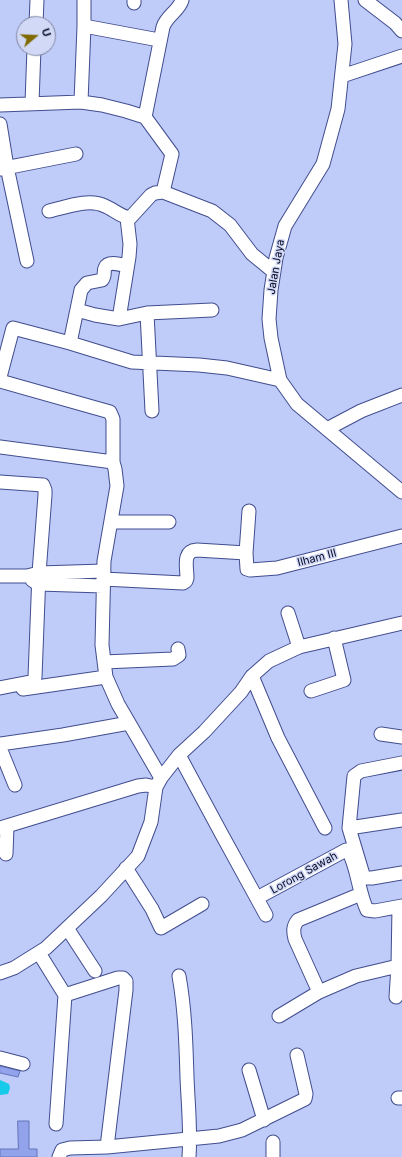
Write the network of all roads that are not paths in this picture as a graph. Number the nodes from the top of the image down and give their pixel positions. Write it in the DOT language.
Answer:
graph roads {
  1 [pos="37,0"];
  2 [pos="84,0"];
  3 [pos="182,0"];
  4 [pos="341,0"];
  5 [pos="364,0"];
  6 [pos="36,16"];
  7 [pos="84,26"];
  8 [pos="401,30"];
  9 [pos="159,40"];
  10 [pos="34,56"];
  11 [pos="402,56"];
  12 [pos="342,76"];
  13 [pos="81,102"];
  14 [pos="32,103"];
  15 [pos="0,105"];
  16 [pos="145,117"];
  17 [pos="0,124"];
  18 [pos="76,154"];
  19 [pos="4,168"];
  20 [pos="163,192"];
  21 [pos="50,211"];
  22 [pos="127,218"];
  23 [pos="27,261"];
  24 [pos="127,266"];
  25 [pos="274,272"];
  26 [pos="77,310"];
  27 [pos="212,310"];
  28 [pos="148,313"];
  29 [pos="120,319"];
  30 [pos="6,329"];
  31 [pos="70,343"];
  32 [pos="149,363"];
  33 [pos="0,377"];
  34 [pos="280,380"];
  35 [pos="0,381"];
  36 [pos="402,395"];
  37 [pos="152,411"];
  38 [pos="327,429"];
  39 [pos="0,447"];
  40 [pos="113,462"];
  41 [pos="0,482"];
  42 [pos="400,487"];
  43 [pos="249,511"];
  44 [pos="112,522"];
  45 [pos="169,522"];
  46 [pos="402,536"];
  47 [pos="246,553"];
  48 [pos="0,576"];
  49 [pos="35,578"];
  50 [pos="103,579"];
  51 [pos="288,613"];
  52 [pos="402,623"];
  53 [pos="334,638"];
  54 [pos="298,647"];
  55 [pos="178,650"];
  56 [pos="104,662"];
  57 [pos="252,676"];
  58 [pos="106,677"];
  59 [pos="0,688"];
  60 [pos="0,691"];
  61 [pos="311,691"];
  62 [pos="129,723"];
  63 [pos="382,734"];
  64 [pos="402,737"];
  65 [pos="0,744"];
  66 [pos="0,748"];
  67 [pos="180,755"];
  68 [pos="402,762"];
  69 [pos="158,782"];
  70 [pos="15,785"];
  71 [pos="402,820"];
  72 [pos="4,827"];
  73 [pos="325,828"];
  74 [pos="349,828"];
  75 [pos="6,854"];
  76 [pos="126,868"];
  77 [pos="402,873"];
  78 [pos="361,894"];
  79 [pos="257,898"];
  80 [pos="202,904"];
  81 [pos="400,907"];
  82 [pos="266,915"];
  83 [pos="66,928"];
  84 [pos="39,952"];
  85 [pos="398,966"];
  86 [pos="95,971"];
  87 [pos="0,973"];
  88 [pos="179,976"];
  89 [pos="318,992"];
  90 [pos="65,995"];
  91 [pos="396,997"];
  92 [pos="279,1016"];
  93 [pos="298,1055"];
  94 [pos="0,1058"];
  95 [pos="23,1064"];
  96 [pos="249,1070"];
  97 [pos="264,1120"];
  98 [pos="56,1124"];
  99 [pos="190,1140"];
  100 [pos="272,1142"];
  101 [pos="107,1147"];
  102 [pos="59,1157"];
  103 [pos="189,1157"];
  104 [pos="273,1157"];
  1 -- 6 [label="street"];
  2 -- 7 [label="street"];
  3 -- 9 [label="street"];
  4 -- 12 [label="street, Jalan Jaya"];
  5 -- 8 [label="street"];
  7 -- 9 [label="street"];
  7 -- 13 [label="street"];
  9 -- 16 [label="street"];
  10 -- 14 [label="street"];
  11 -- 12 [label="street"];
  12 -- 25 [label="street, Jalan Jaya"];
  13 -- 14 [label="street"];
  13 -- 16 [label="street"];
  14 -- 15 [label="street"];
  16 -- 20 [label="street"];
  17 -- 19 [label="street"];
  18 -- 19 [label="street"];
  19 -- 23 [label="street"];
  20 -- 22 [label="street"];
  20 -- 25 [label="street"];
  21 -- 22 [label="street"];
  22 -- 24 [label="street"];
  24 -- 26 [label="street"];
  24 -- 29 [label="street"];
  25 -- 34 [label="street, Jalan Jaya"];
  26 -- 29 [label="street"];
  26 -- 31 [label="street"];
  27 -- 28 [label="street"];
  28 -- 29 [label="street"];
  28 -- 32 [label="street"];
  30 -- 31 [label="street"];
  30 -- 33 [label="street"];
  31 -- 32 [label="street"];
  32 -- 34 [label="street"];
  32 -- 37 [label="street"];
  34 -- 38 [label="street, Jalan Jaya"];
  35 -- 40 [label="street"];
  36 -- 38 [label="street"];
  38 -- 42 [label="street, Jalan Jaya"];
  39 -- 40 [label="street"];
  40 -- 44 [label="street"];
  41 -- 49 [label="street"];
  43 -- 47 [label="street, Ilham III"];
  44 -- 45 [label="street"];
  44 -- 50 [label="street"];
  46 -- 47 [label="street, Ilham III"];
  47 -- 50 [label="street"];
  48 -- 49 [label="street"];
  49 -- 50 [label="street"];
  49 -- 59 [label="street"];
  50 -- 56 [label="street"];
  51 -- 54 [label="street"];
  52 -- 53 [label="street"];
  53 -- 54 [label="street"];
  53 -- 61 [label="street"];
  54 -- 57 [label="street"];
  55 -- 56 [label="street"];
  56 -- 58 [label="street"];
  57 -- 67 [label="street"];
  57 -- 73 [label="street"];
  58 -- 60 [label="street"];
  58 -- 62 [label="street"];
  62 -- 65 [label="street"];
  62 -- 69 [label="street"];
  63 -- 64 [label="street"];
  66 -- 70 [label="street"];
  67 -- 69 [label="street"];
  67 -- 79 [label="street"];
  68 -- 74 [label="street"];
  69 -- 72 [label="street"];
  69 -- 76 [label="street"];
  71 -- 74 [label="street"];
  72 -- 75 [label="street"];
  74 -- 77 [label="street"];
  76 -- 80 [label="street"];
  76 -- 83 [label="street"];
  78 -- 79 [label="street, Lorong Sawah"];
  78 -- 81 [label="street, Lorong Sawah"];
  78 -- 89 [label="street"];
  79 -- 82 [label="street"];
  81 -- 85 [label="street"];
  83 -- 84 [label="street"];
  83 -- 86 [label="street"];
  84 -- 87 [label="street"];
  84 -- 90 [label="street"];
  85 -- 89 [label="street"];
  85 -- 91 [label="street"];
  88 -- 99 [label="street"];
  89 -- 92 [label="street"];
  90 -- 98 [label="street"];
  90 -- 101 [label="street"];
  93 -- 97 [label="street"];
  94 -- 95 [label="street"];
  96 -- 97 [label="street"];
  97 -- 99 [label="street"];
  99 -- 101 [label="street"];
  99 -- 103 [label="street"];
  100 -- 104 [label="street"];
  101 -- 102 [label="street"];
}
